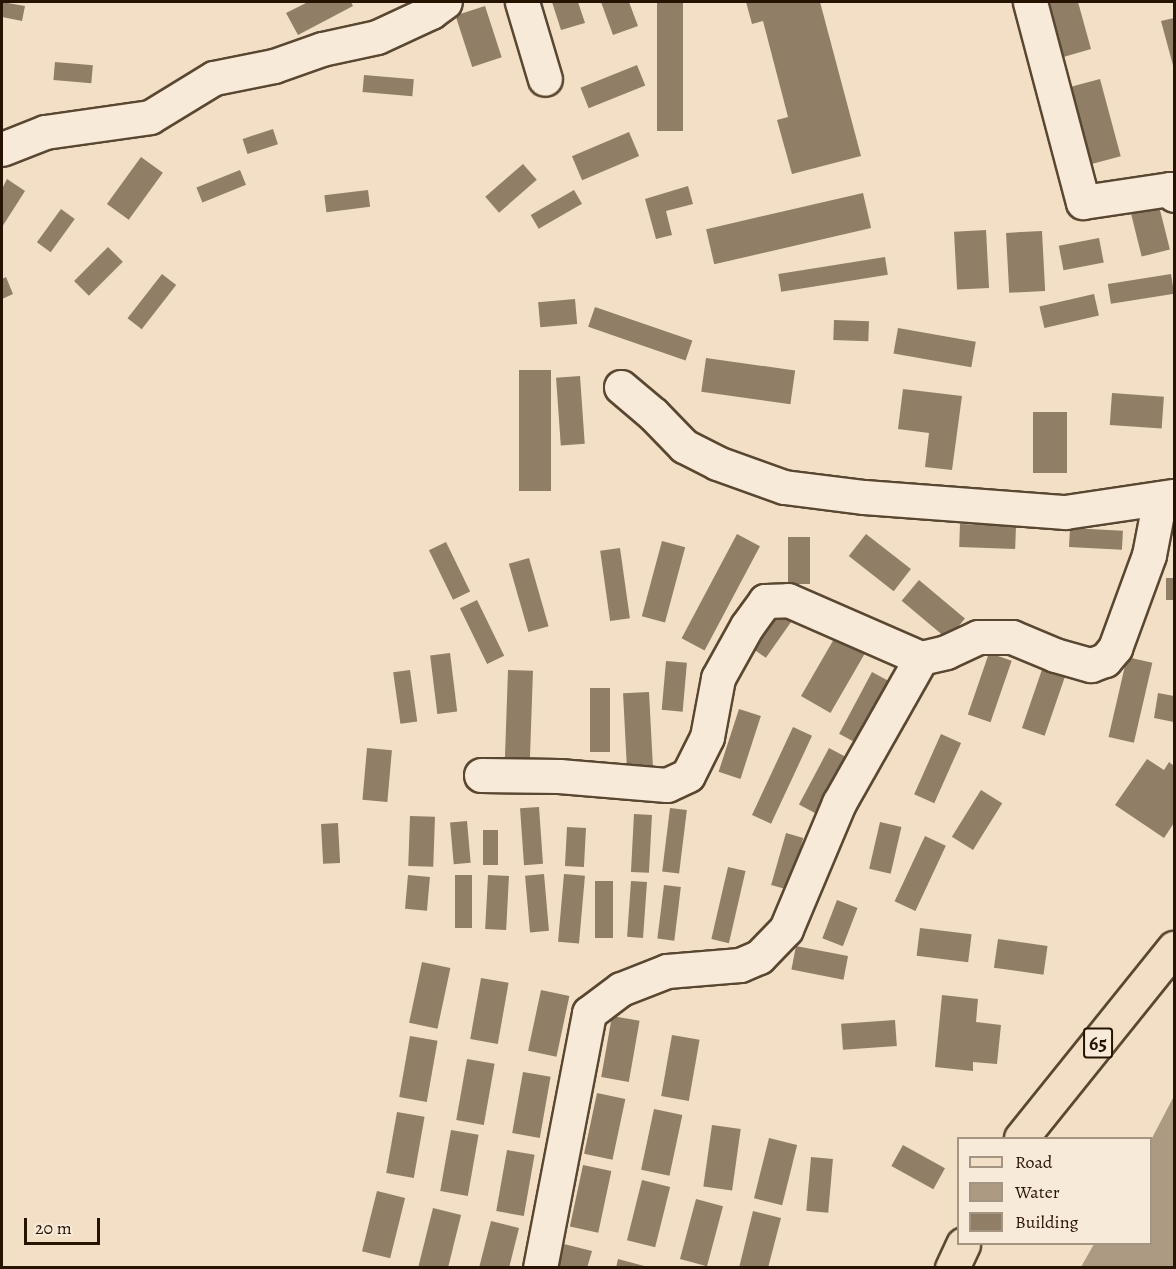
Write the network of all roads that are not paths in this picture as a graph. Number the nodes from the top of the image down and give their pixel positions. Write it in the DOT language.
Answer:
graph roads {
  1 [pos="445,2"];
  2 [pos="522,2"];
  3 [pos="1030,2"];
  4 [pos="545,79"];
  5 [pos="2,149"];
  6 [pos="1174,195"];
  7 [pos="621,387"];
  8 [pos="1168,497"];
  9 [pos="921,658"];
  10 [pos="480,775"];
  11 [pos="1174,948"];
  12 [pos="1022,1137"];
  13 [pos="963,1245"];
  14 [pos="540,1268"];
  15 [pos="952,1268"];
  1 -- 5 [label="street"];
  2 -- 4 [label="street"];
  3 -- 6 [label="street"];
  7 -- 8 [label="street"];
  8 -- 9 [label="street"];
  9 -- 10 [label="street"];
  9 -- 14 [label="street"];
  11 -- 12 [label="main road, 65"];
  13 -- 15 [label="main road"];
}
